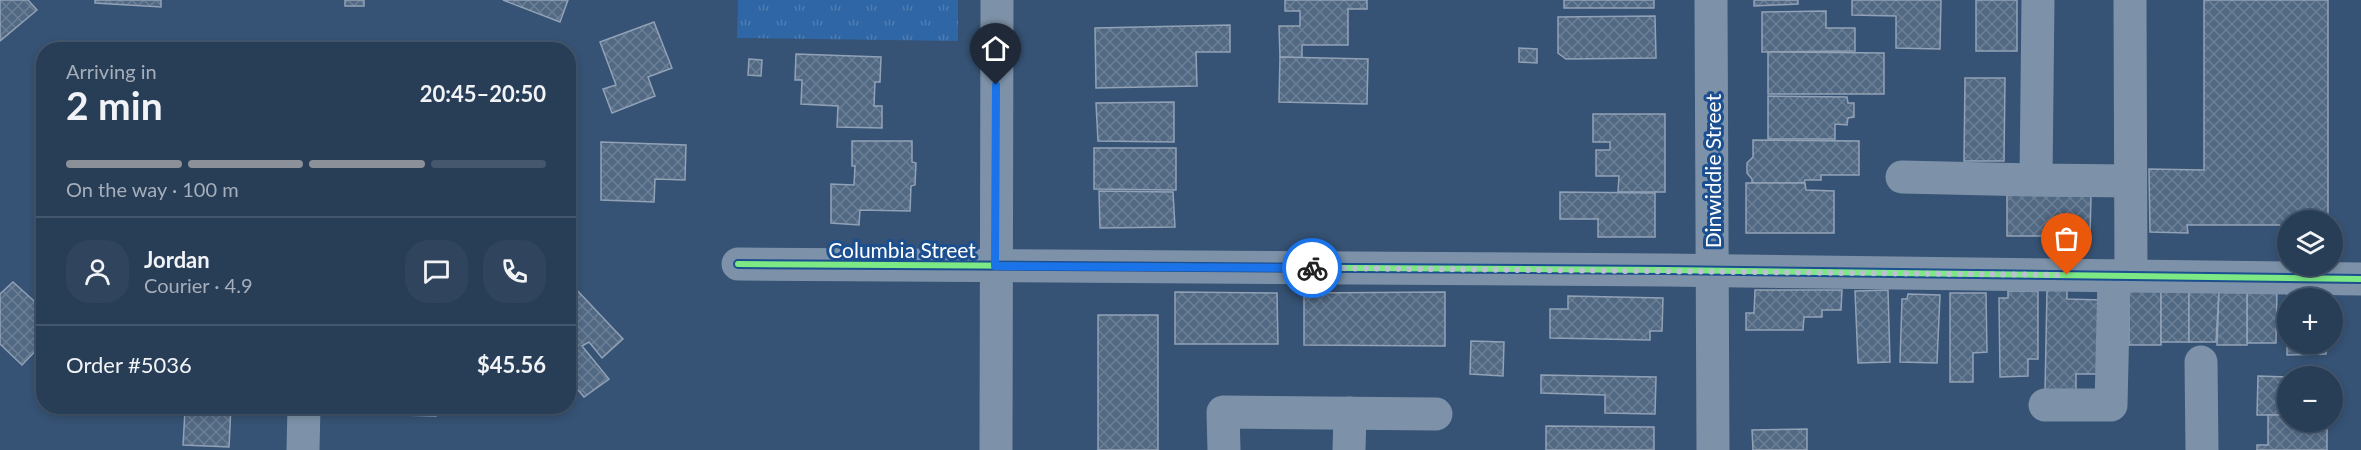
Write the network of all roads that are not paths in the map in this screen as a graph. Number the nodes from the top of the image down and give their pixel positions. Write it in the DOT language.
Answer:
graph roads {
  1 [pos="997,0"];
  2 [pos="1711,0"];
  3 [pos="2038,0"];
  4 [pos="2130,0"];
  5 [pos="1902,177"];
  6 [pos="2036,180"];
  7 [pos="2130,181"];
  8 [pos="738,264"];
  9 [pos="995,266"];
  10 [pos="1712,270"];
  11 [pos="2122,276"];
  12 [pos="2361,279"];
  13 [pos="2201,362"];
  14 [pos="2045,405"];
  15 [pos="1350,413"];
  16 [pos="304,414"];
  17 [pos="1436,414"];
  18 [pos="303,450"];
  19 [pos="996,450"];
  20 [pos="1224,450"];
  21 [pos="1349,450"];
  22 [pos="1713,450"];
  23 [pos="2202,450"];
  1 -- 9 [label="street"];
  2 -- 10 [label="street, Dinwiddie Street"];
  3 -- 6 [label="street"];
  4 -- 7 [label="street"];
  5 -- 6 [label="street"];
  6 -- 7 [label="street"];
  7 -- 11 [label="street"];
  8 -- 9 [label="street, Columbia Street"];
  9 -- 10 [label="street, Columbia Street"];
  9 -- 19 [label="street"];
  10 -- 11 [label="street, Columbia Street"];
  10 -- 22 [label="street, Dinwiddie Street"];
  11 -- 12 [label="street, Columbia Street"];
  11 -- 14 [label="street"];
  13 -- 23 [label="street"];
  15 -- 17 [label="street"];
  15 -- 20 [label="street"];
  15 -- 21 [label="street"];
  16 -- 18 [label="street"];
}
